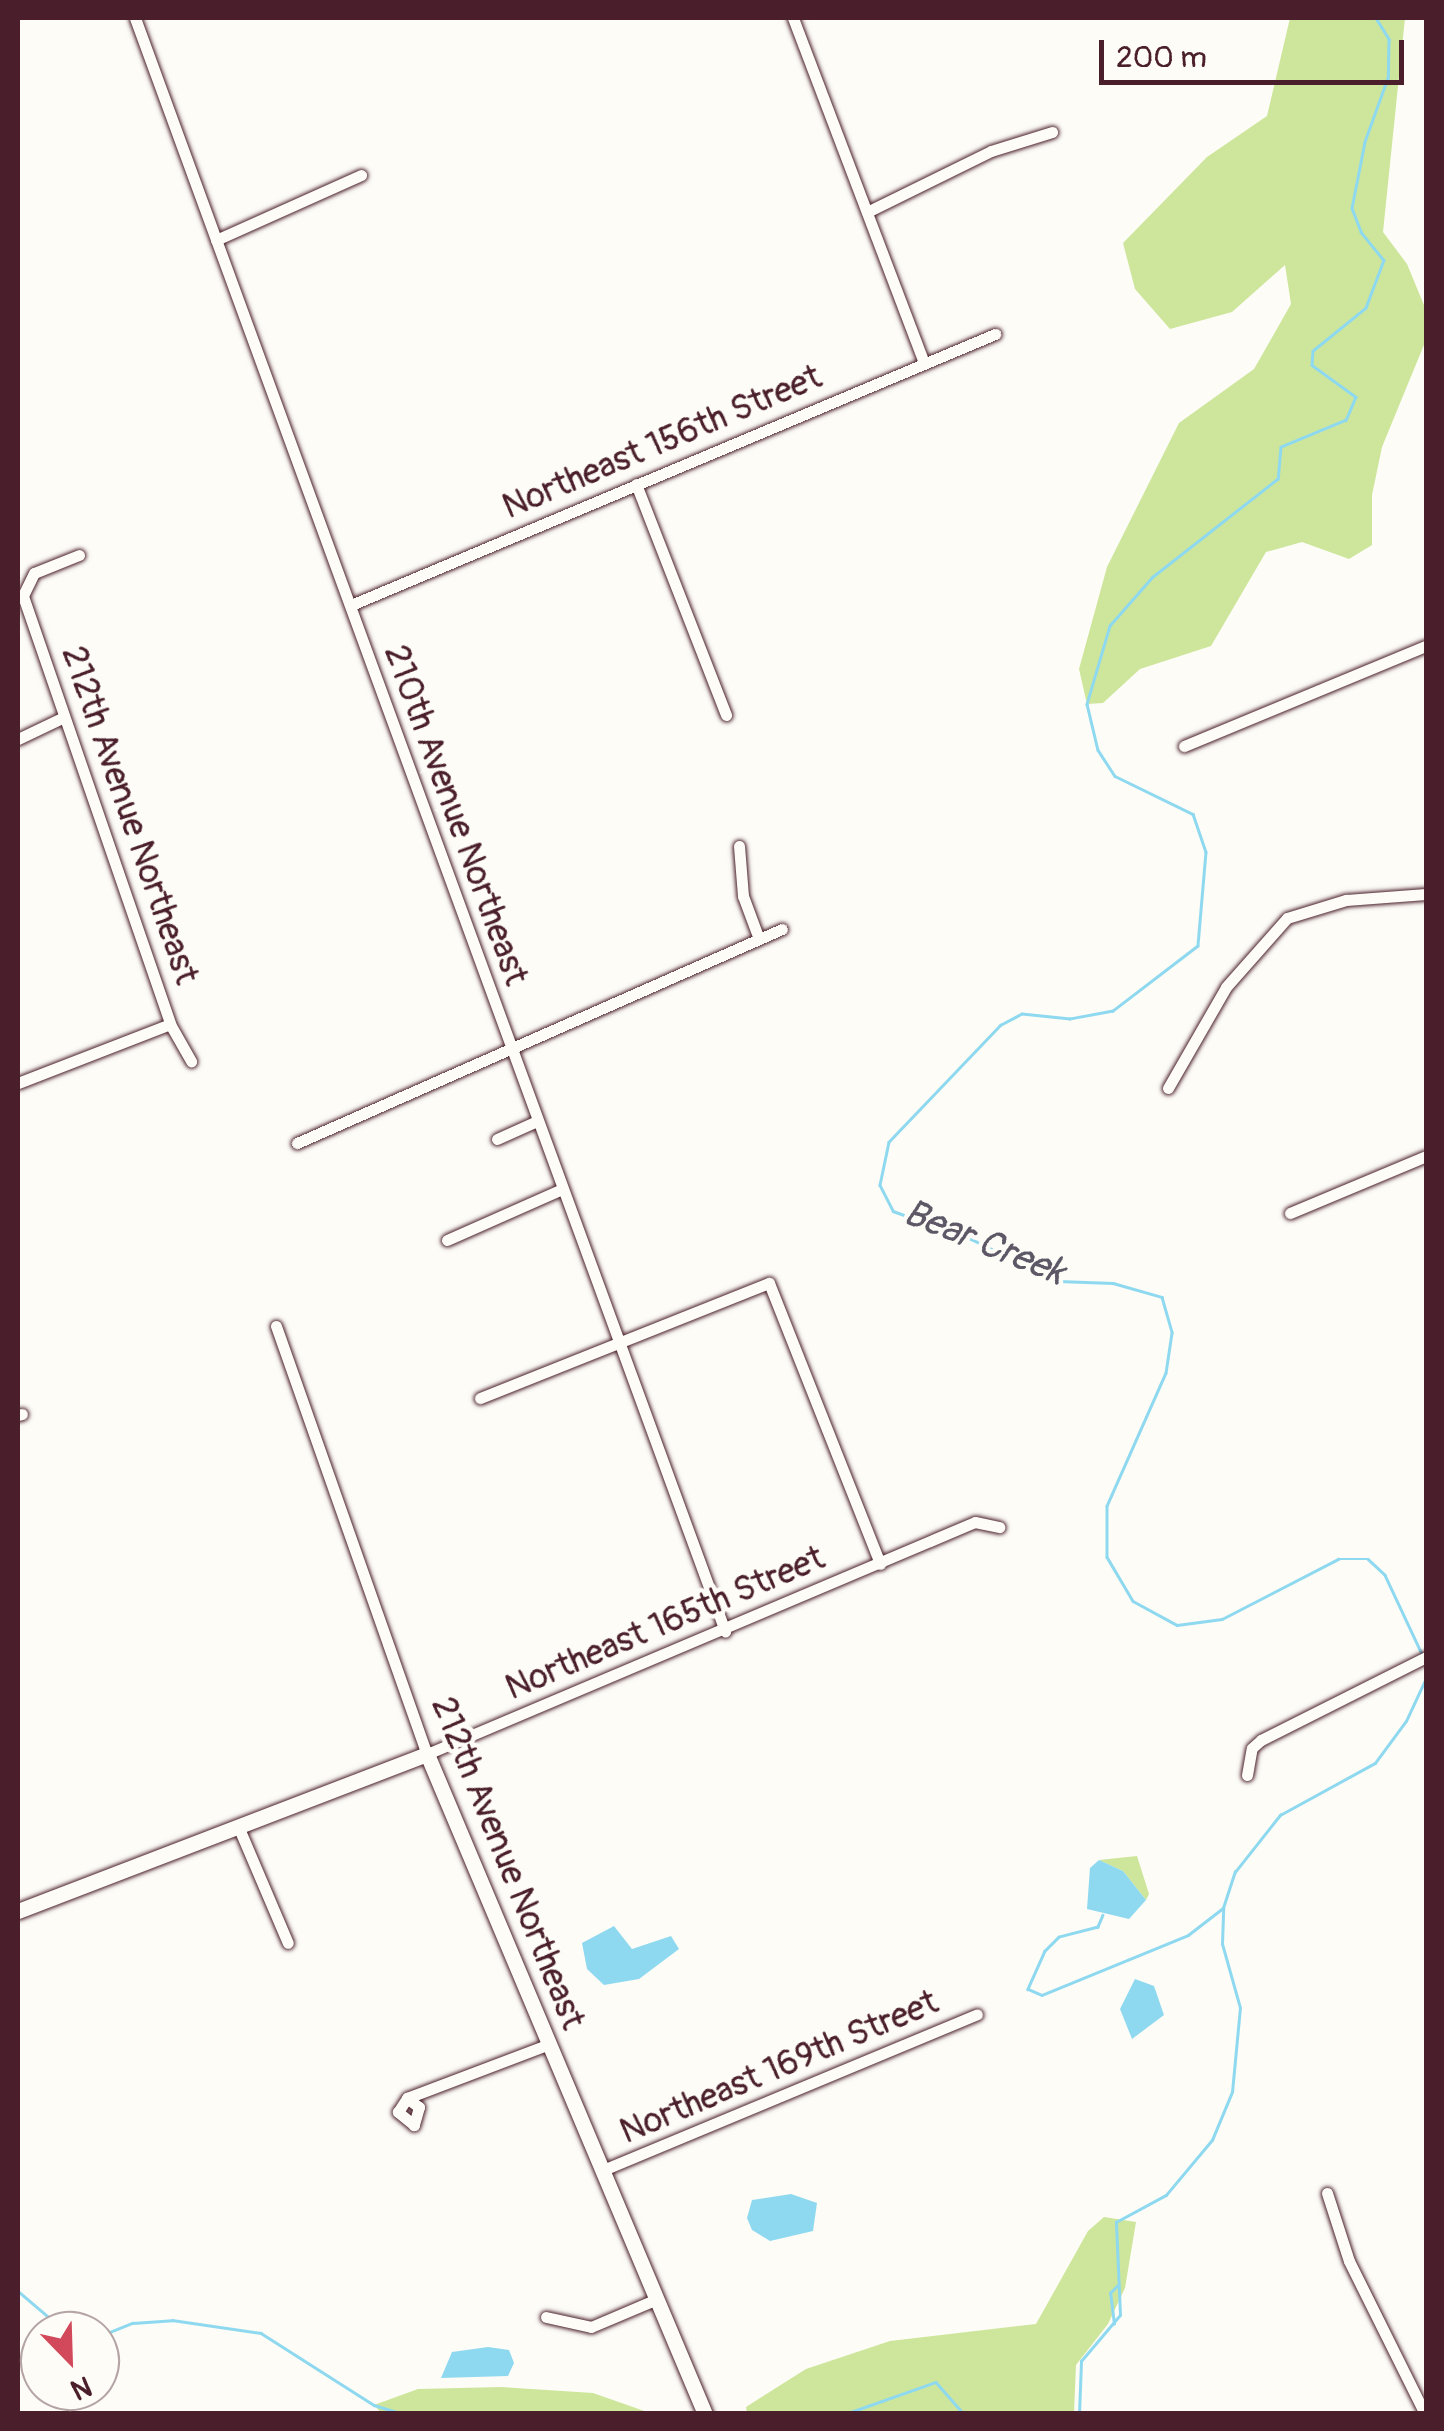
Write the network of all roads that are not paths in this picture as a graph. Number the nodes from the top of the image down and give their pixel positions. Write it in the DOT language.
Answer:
graph roads {
  1 [pos="135,18"];
  2 [pos="793,18"];
  3 [pos="1052,132"];
  4 [pos="360,175"];
  5 [pos="867,212"];
  6 [pos="216,240"];
  7 [pos="995,334"];
  8 [pos="924,362"];
  9 [pos="636,484"];
  10 [pos="80,555"];
  11 [pos="351,605"];
  12 [pos="1426,646"];
  13 [pos="726,715"];
  14 [pos="64,717"];
  15 [pos="18,739"];
  16 [pos="1184,746"];
  17 [pos="739,846"];
  18 [pos="1426,894"];
  19 [pos="782,929"];
  20 [pos="760,939"];
  21 [pos="170,1024"];
  22 [pos="509,1045"];
  23 [pos="192,1061"];
  24 [pos="18,1082"];
  25 [pos="1168,1088"];
  26 [pos="535,1122"];
  27 [pos="496,1139"];
  28 [pos="297,1143"];
  29 [pos="1426,1156"];
  30 [pos="562,1189"];
  31 [pos="1290,1212"];
  32 [pos="447,1240"];
  33 [pos="276,1326"];
  34 [pos="618,1344"];
  35 [pos="480,1398"];
  36 [pos="999,1526"];
  37 [pos="880,1564"];
  38 [pos="725,1631"];
  39 [pos="1426,1657"];
  40 [pos="427,1754"];
  41 [pos="1247,1775"];
  42 [pos="238,1826"];
  43 [pos="18,1911"];
  44 [pos="288,1943"];
  45 [pos="977,2014"];
  46 [pos="549,2044"];
  47 [pos="407,2098"];
  48 [pos="603,2170"];
  49 [pos="1327,2194"];
  50 [pos="657,2299"];
  51 [pos="546,2317"];
  52 [pos="704,2414"];
  53 [pos="1425,2414"];
  1 -- 6 [label="street, 210th Avenue Northeast"];
  2 -- 5 [label="street"];
  3 -- 5 [label="street"];
  4 -- 6 [label="street"];
  5 -- 8 [label="street"];
  6 -- 11 [label="street, 210th Avenue Northeast"];
  7 -- 8 [label="street, Northeast 156th Street"];
  8 -- 9 [label="street, Northeast 156th Street"];
  9 -- 11 [label="street, Northeast 156th Street"];
  9 -- 13 [label="street"];
  10 -- 14 [label="street, 212th Avenue Northeast"];
  11 -- 22 [label="street, 210th Avenue Northeast"];
  12 -- 16 [label="street"];
  14 -- 15 [label="street"];
  14 -- 21 [label="street, 212th Avenue Northeast"];
  17 -- 20 [label="street"];
  18 -- 25 [label="street"];
  19 -- 20 [label="street"];
  20 -- 22 [label="street"];
  21 -- 23 [label="street, 212th Avenue Northeast"];
  21 -- 24 [label="street"];
  22 -- 26 [label="street, 210th Avenue Northeast"];
  22 -- 28 [label="street"];
  26 -- 27 [label="street"];
  26 -- 30 [label="street, 210th Avenue Northeast"];
  29 -- 31 [label="street"];
  30 -- 32 [label="street"];
  30 -- 34 [label="street, 210th Avenue Northeast"];
  33 -- 40 [label="street, 212th Avenue Northeast"];
  34 -- 35 [label="street"];
  34 -- 37 [label="street"];
  34 -- 38 [label="street, 210th Avenue Northeast"];
  36 -- 37 [label="street, Northeast 165th Street"];
  37 -- 38 [label="street, Northeast 165th Street"];
  38 -- 40 [label="street, Northeast 165th Street"];
  39 -- 41 [label="street"];
  40 -- 42 [label="street, Northeast 165th Street"];
  40 -- 46 [label="street, 212th Avenue Northeast"];
  42 -- 43 [label="street, Northeast 165th Street"];
  42 -- 44 [label="street"];
  45 -- 48 [label="street, Northeast 169th Street"];
  46 -- 47 [label="street"];
  46 -- 48 [label="street, 212th Avenue Northeast"];
  48 -- 50 [label="street, 212th Avenue Northeast"];
  49 -- 53 [label="street"];
  50 -- 51 [label="street"];
  50 -- 52 [label="street, 212th Avenue Northeast"];
}
